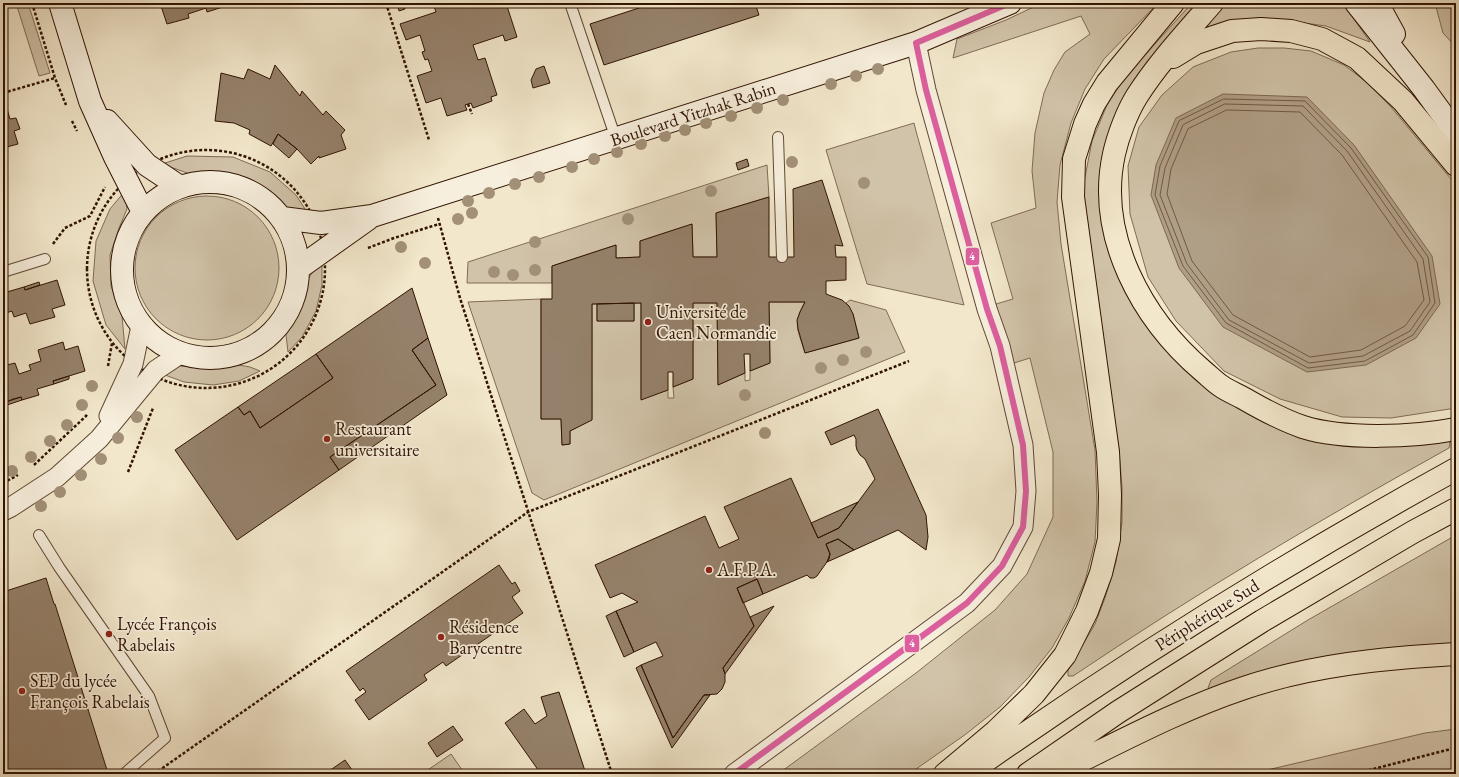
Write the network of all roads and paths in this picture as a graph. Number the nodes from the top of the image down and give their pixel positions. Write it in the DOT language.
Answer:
graph roads {
  1 [pos="60,3"];
  2 [pos="386,3"];
  3 [pos="570,3"];
  4 [pos="1010,3"];
  5 [pos="1173,3"];
  6 [pos="1212,3"];
  7 [pos="1356,3"];
  8 [pos="1377,3"];
  9 [pos="916,43"];
  10 [pos="1155,71"];
  11 [pos="55,78"];
  12 [pos="1424,89"];
  13 [pos="3,93"];
  14 [pos="90,101"];
  15 [pos="468,104"];
  16 [pos="472,114"];
  17 [pos="1456,133"];
  18 [pos="778,137"];
  19 [pos="616,138"];
  20 [pos="429,140"];
  21 [pos="158,153"];
  22 [pos="163,158"];
  23 [pos="152,162"];
  24 [pos="1456,165"];
  25 [pos="122,184"];
  26 [pos="107,185"];
  27 [pos="180,187"];
  28 [pos="143,212"];
  29 [pos="372,216"];
  30 [pos="438,216"];
  31 [pos="314,217"];
  32 [pos="282,218"];
  33 [pos="439,224"];
  34 [pos="366,249"];
  35 [pos="782,257"];
  36 [pos="45,259"];
  37 [pos="325,259"];
  38 [pos="332,263"];
  39 [pos="325,266"];
  40 [pos="299,268"];
  41 [pos="3,272"];
  42 [pos="141,326"];
  43 [pos="112,343"];
  44 [pos="180,354"];
  45 [pos="124,355"];
  46 [pos="909,361"];
  47 [pos="106,373"];
  48 [pos="160,379"];
  49 [pos="156,402"];
  50 [pos="90,409"];
  51 [pos="1456,428"];
  52 [pos="99,439"];
  53 [pos="30,469"];
  54 [pos="1456,469"];
  55 [pos="23,472"];
  56 [pos="128,472"];
  57 [pos="3,483"];
  58 [pos="1456,509"];
  59 [pos="3,511"];
  60 [pos="528,512"];
  61 [pos="39,535"];
  62 [pos="1456,654"];
  63 [pos="1456,750"];
  64 [pos="124,774"];
  65 [pos="154,774"];
  66 [pos="612,774"];
  67 [pos="734,774"];
  68 [pos="945,774"];
  69 [pos="967,774"];
  70 [pos="1028,774"];
  71 [pos="1054,774"];
  72 [pos="1354,774"];
  1 -- 14 [label="street"];
  2 -- 20 [label="path"];
  3 -- 19 [label="lane"];
  4 -- 9 [label="street, Boulevard Yitzhak Rabin"];
  5 -- 68 [label="highway"];
  6 -- 10 [label="highway"];
  7 -- 12 [label="street"];
  8 -- 12 [label="street"];
  9 -- 19 [label="street, Boulevard Yitzhak Rabin"];
  9 -- 67 [label="street"];
  10 -- 24 [label="highway"];
  10 -- 51 [label="highway"];
  11 -- 13 [label="path"];
  12 -- 17 [label="street"];
  14 -- 27 [label="street"];
  14 -- 28 [label="street"];
  15 -- 16 [label="path"];
  18 -- 35 [label="lane"];
  19 -- 29 [label="street, Boulevard Yitzhak Rabin"];
  21 -- 22 [label="path"];
  22 -- 23 [label="path"];
  22 -- 31 [label="path"];
  25 -- 43 [label="path"];
  26 -- 36 [label="path"];
  27 -- 28 [label="street"];
  27 -- 32 [label="street"];
  28 -- 42 [label="street"];
  29 -- 32 [label="street, Boulevard Yitzhak Rabin"];
  29 -- 40 [label="street, Boulevard Yitzhak Rabin"];
  30 -- 33 [label="path"];
  32 -- 40 [label="street"];
  33 -- 34 [label="path"];
  33 -- 60 [label="path"];
  36 -- 41 [label="lane"];
  37 -- 39 [label="path"];
  38 -- 39 [label="path"];
  39 -- 48 [label="path"];
  40 -- 44 [label="street"];
  42 -- 44 [label="street"];
  42 -- 52 [label="street"];
  43 -- 45 [label="path"];
  43 -- 47 [label="path"];
  44 -- 52 [label="street"];
  46 -- 60 [label="path"];
  49 -- 56 [label="path"];
  50 -- 53 [label="path"];
  52 -- 59 [label="street"];
  54 -- 69 [label="highway, Périphérique Sud"];
  55 -- 57 [label="path"];
  58 -- 70 [label="highway, Périphérique Sud"];
  60 -- 65 [label="path"];
  60 -- 66 [label="path"];
  61 -- 64 [label="lane"];
  62 -- 71 [label="highway"];
  63 -- 72 [label="path"];
}
